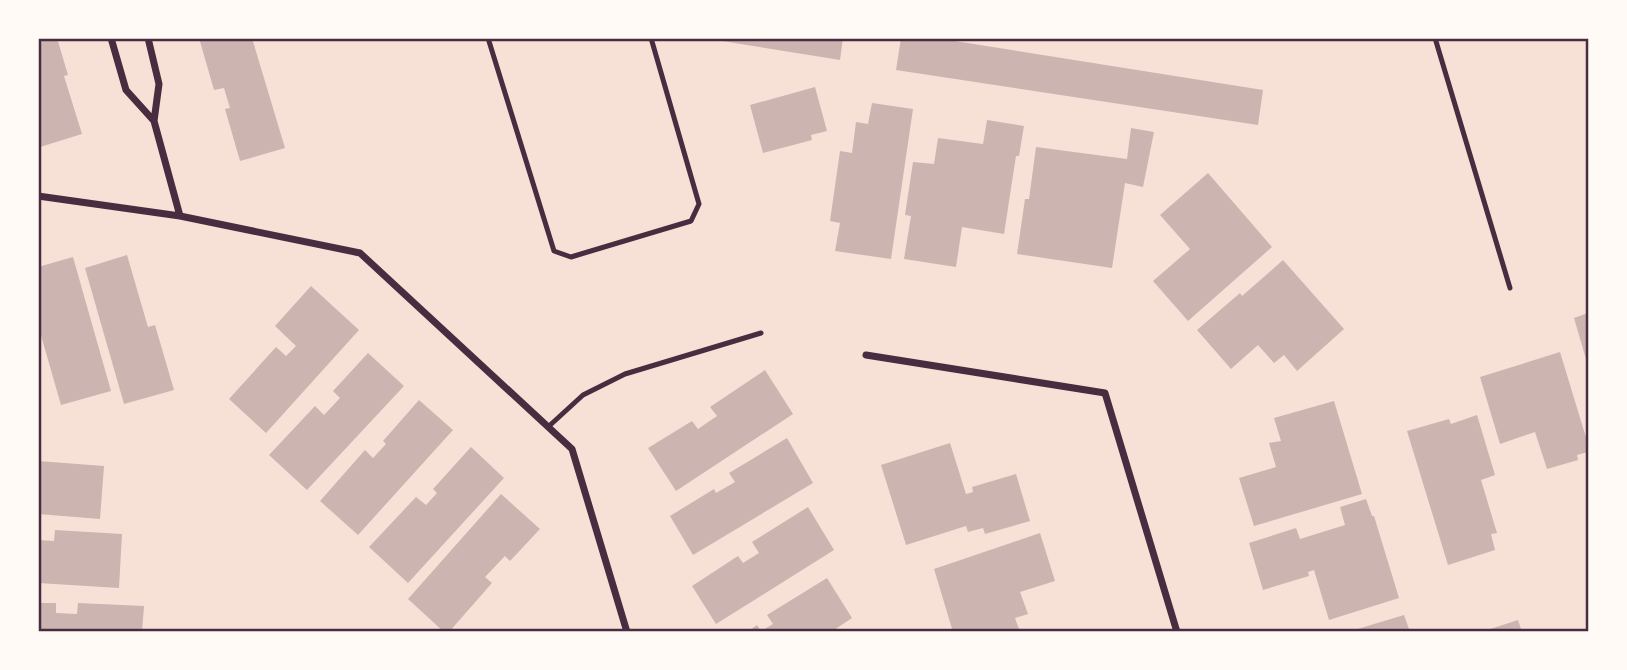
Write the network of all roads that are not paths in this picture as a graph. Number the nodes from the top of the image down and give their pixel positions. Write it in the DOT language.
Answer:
graph roads {
  1 [pos="111,38"];
  2 [pos="148,38"];
  3 [pos="488,38"];
  4 [pos="651,38"];
  5 [pos="1435,38"];
  6 [pos="154,121"];
  7 [pos="38,195"];
  8 [pos="180,216"];
  9 [pos="1510,288"];
  10 [pos="761,333"];
  11 [pos="866,355"];
  12 [pos="548,427"];
  13 [pos="627,632"];
  14 [pos="1177,632"];
  1 -- 6 [label="street"];
  2 -- 6 [label="street"];
  3 -- 4 [label="lane"];
  5 -- 9 [label="lane"];
  6 -- 8 [label="street"];
  7 -- 8 [label="street"];
  8 -- 12 [label="street"];
  10 -- 12 [label="lane"];
  11 -- 14 [label="street"];
  12 -- 13 [label="street"];
}
